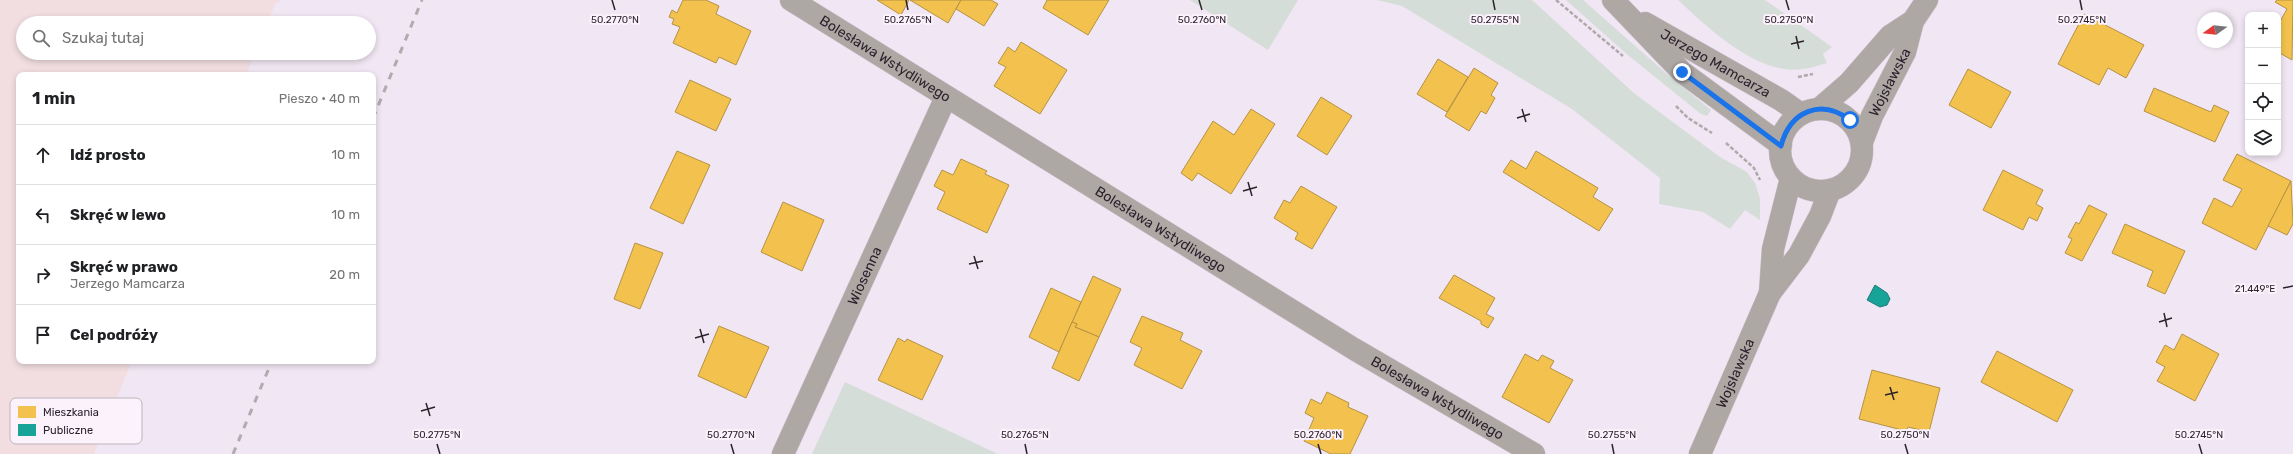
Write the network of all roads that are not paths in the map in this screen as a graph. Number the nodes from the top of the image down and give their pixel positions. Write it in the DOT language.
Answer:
graph roads {
  1 [pos="791,0"];
  2 [pos="1927,0"];
  3 [pos="1620,7"];
  4 [pos="1914,21"];
  5 [pos="946,97"];
  6 [pos="1810,112"];
  7 [pos="1862,142"];
  8 [pos="1781,146"];
  9 [pos="1791,178"];
  10 [pos="1830,190"];
  11 [pos="1770,293"];
  12 [pos="783,454"];
  13 [pos="1534,454"];
  14 [pos="1700,454"];
  1 -- 5 [label="street, Bolesława Wstydliwego"];
  2 -- 4 [label="street, Wojsławska"];
  3 -- 6 [label="street, Jerzego Mamcarza"];
  3 -- 8 [label="street, Jerzego Mamcarza"];
  4 -- 6 [label="street, Wojsławska"];
  4 -- 7 [label="street, Wojsławska"];
  5 -- 12 [label="street, Wiosenna"];
  5 -- 13 [label="street, Bolesława Wstydliwego"];
  6 -- 7 [label="street"];
  6 -- 8 [label="street"];
  7 -- 10 [label="street"];
  8 -- 9 [label="street"];
  9 -- 10 [label="street"];
  9 -- 11 [label="street, Wojsławska"];
  10 -- 11 [label="street, Wojsławska"];
  11 -- 14 [label="street, Wojsławska"];
}
